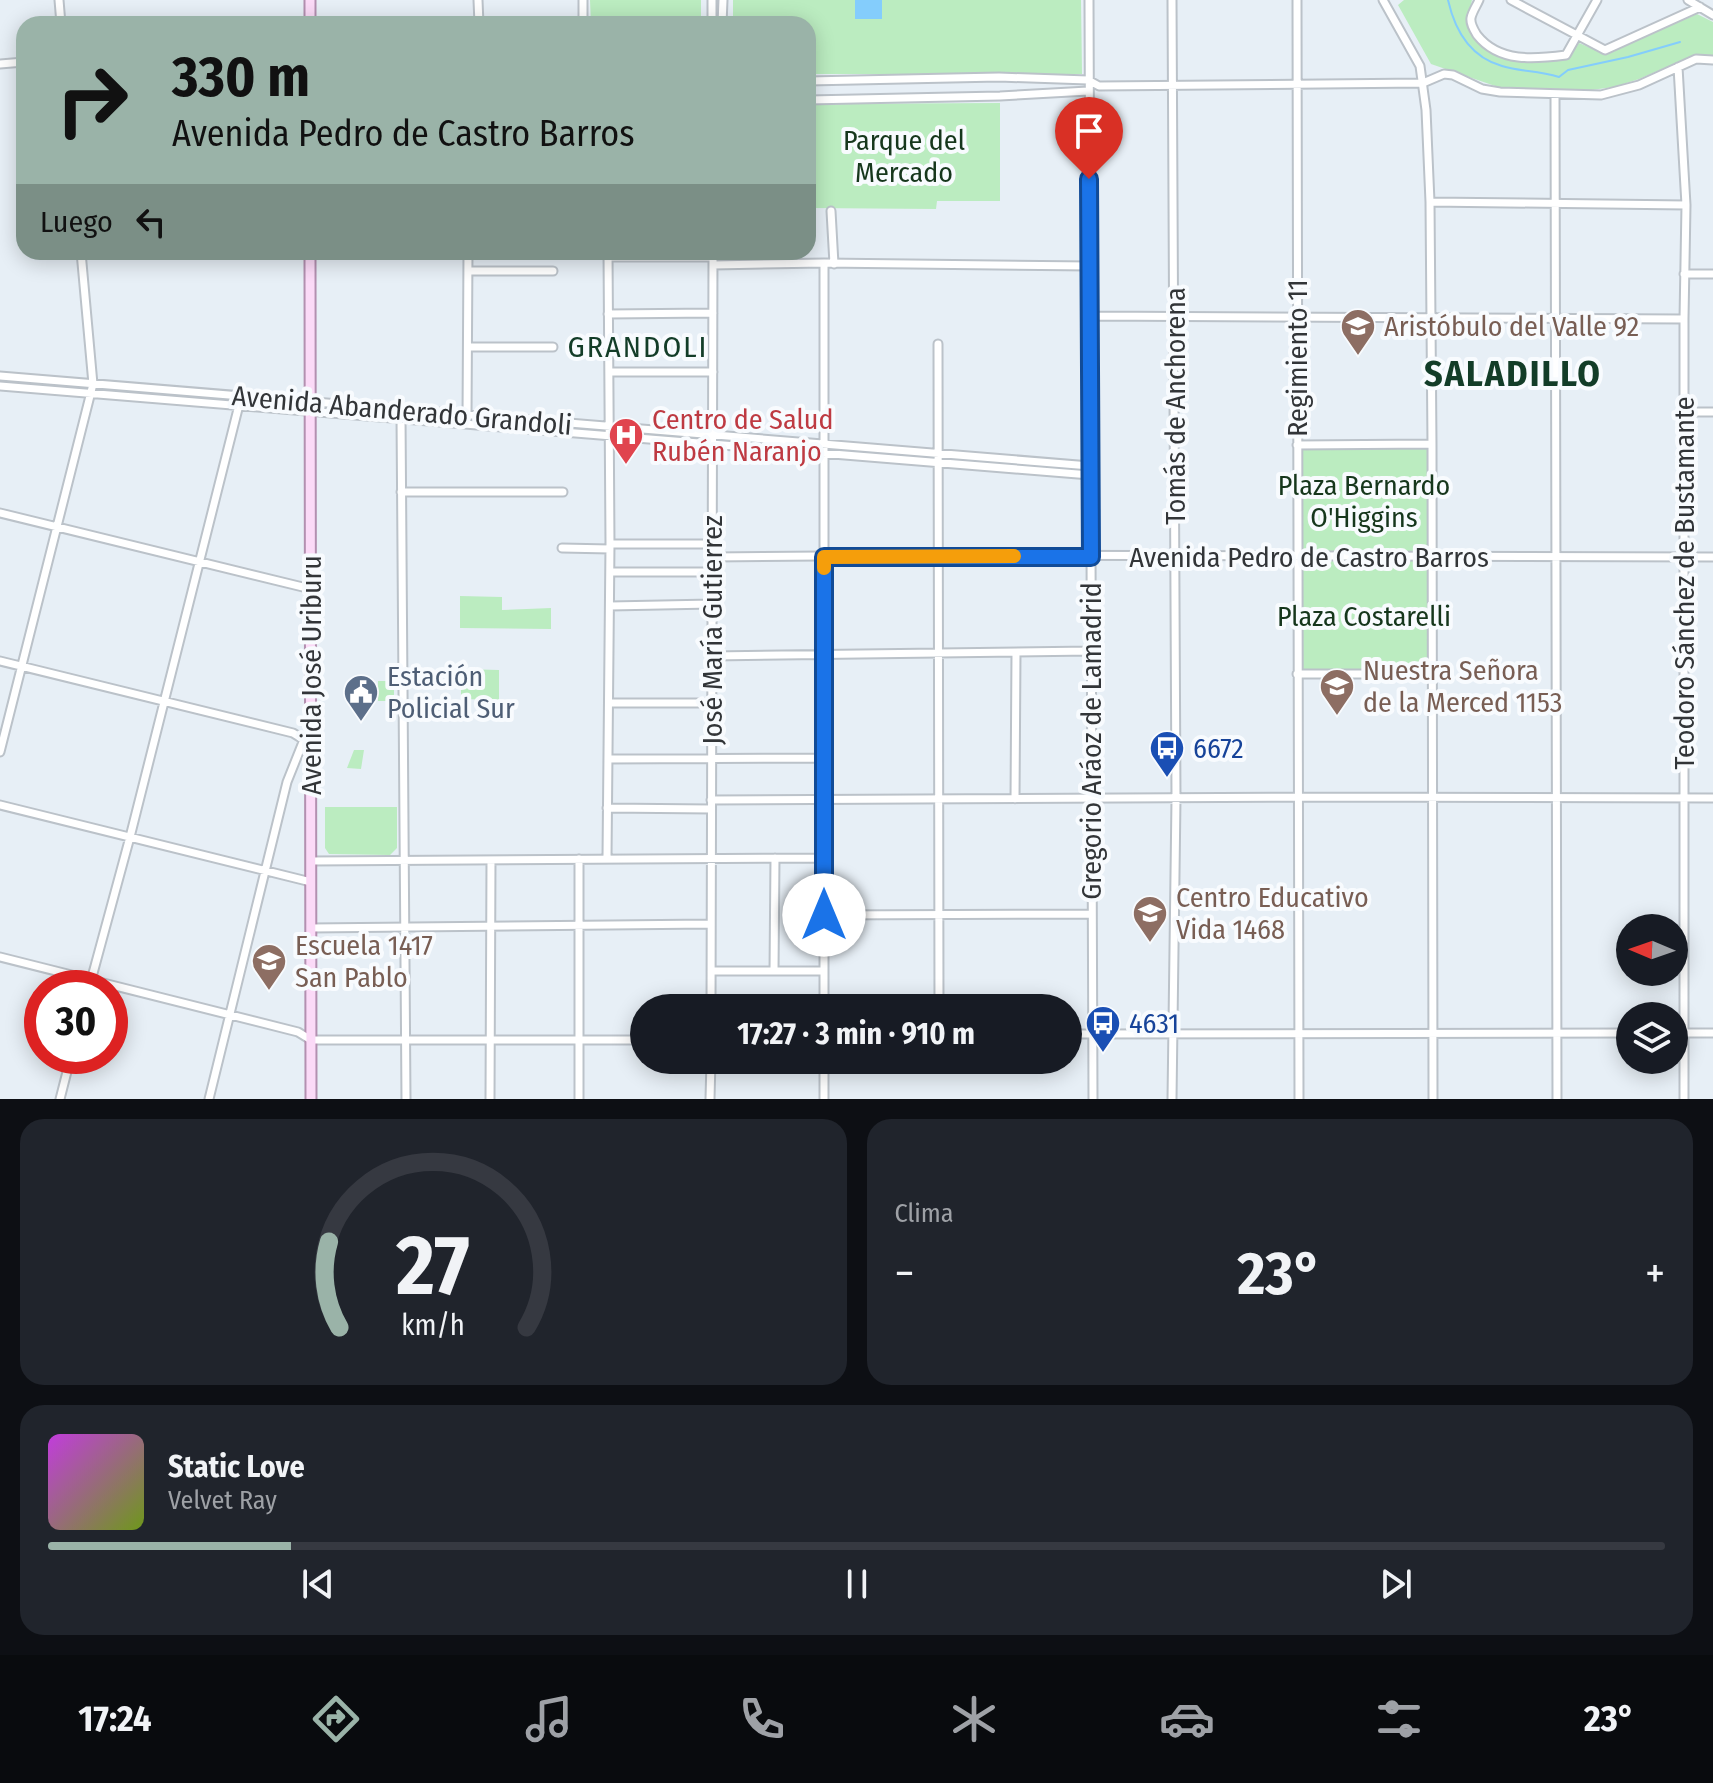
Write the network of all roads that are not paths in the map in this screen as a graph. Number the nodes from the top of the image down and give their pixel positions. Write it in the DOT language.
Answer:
graph roads {
  1 [pos="1089,0"];
  2 [pos="1172,0"];
  3 [pos="1297,0"];
  4 [pos="1479,0"];
  5 [pos="1511,0"];
  6 [pos="1597,0"];
  7 [pos="1688,0"];
  8 [pos="1386,1"];
  9 [pos="1700,7"];
  10 [pos="1713,15"];
  11 [pos="1577,35"];
  12 [pos="1713,60"];
  13 [pos="1678,67"];
  14 [pos="1088,80"];
  15 [pos="816,81"];
  16 [pos="1423,83"];
  17 [pos="1297,84"];
  18 [pos="1172,85"];
  19 [pos="1088,91"];
  20 [pos="1555,94"];
  21 [pos="816,100"];
  22 [pos="1430,202"];
  23 [pos="1555,204"];
  24 [pos="1686,205"];
  25 [pos="831,211"];
  26 [pos="82,260"];
  27 [pos="310,260"];
  28 [pos="468,260"];
  29 [pos="608,260"];
  30 [pos="713,260"];
  31 [pos="757,260"];
  32 [pos="824,263"];
  33 [pos="834,264"];
  34 [pos="1090,266"];
  35 [pos="468,271"];
  36 [pos="553,271"];
  37 [pos="1684,274"];
  38 [pos="1713,274"];
  39 [pos="713,313"];
  40 [pos="608,314"];
  41 [pos="1090,316"];
  42 [pos="1174,316"];
  43 [pos="1430,317"];
  44 [pos="1297,318"];
  45 [pos="1555,318"];
  46 [pos="1684,319"];
  47 [pos="938,344"];
  48 [pos="468,347"];
  49 [pos="553,347"];
  50 [pos="609,372"];
  51 [pos="713,372"];
  52 [pos="0,376"];
  53 [pos="0,386"];
  54 [pos="92,389"];
  55 [pos="240,401"];
  56 [pos="310,406"];
  57 [pos="1684,412"];
  58 [pos="1713,412"];
  59 [pos="401,414"];
  60 [pos="467,419"];
  61 [pos="609,431"];
  62 [pos="712,439"];
  63 [pos="1432,444"];
  64 [pos="1297,445"];
  65 [pos="824,449"];
  66 [pos="939,458"];
  67 [pos="1090,471"];
  68 [pos="401,492"];
  69 [pos="563,492"];
  70 [pos="0,513"];
  71 [pos="57,527"];
  72 [pos="712,544"];
  73 [pos="610,546"];
  74 [pos="562,548"];
  75 [pos="939,555"];
  76 [pos="712,557"];
  77 [pos="824,557"];
  78 [pos="1091,557"];
  79 [pos="1176,557"];
  80 [pos="1296,557"];
  81 [pos="1432,557"];
  82 [pos="1684,557"];
  83 [pos="1713,557"];
  84 [pos="1556,559"];
  85 [pos="200,562"];
  86 [pos="610,572"];
  87 [pos="712,572"];
  88 [pos="311,589"];
  89 [pos="712,604"];
  90 [pos="610,606"];
  91 [pos="1091,651"];
  92 [pos="1016,653"];
  93 [pos="824,655"];
  94 [pos="939,655"];
  95 [pos="712,656"];
  96 [pos="0,661"];
  97 [pos="22,667"];
  98 [pos="1297,674"];
  99 [pos="1432,674"];
  100 [pos="165,703"];
  101 [pos="609,703"];
  102 [pos="712,703"];
  103 [pos="307,741"];
  104 [pos="0,752"];
  105 [pos="824,758"];
  106 [pos="608,759"];
  107 [pos="711,759"];
  108 [pos="1298,797"];
  109 [pos="1433,798"];
  110 [pos="1556,798"];
  111 [pos="1684,798"];
  112 [pos="1713,798"];
  113 [pos="1015,799"];
  114 [pos="1092,799"];
  115 [pos="1176,799"];
  116 [pos="824,800"];
  117 [pos="939,800"];
  118 [pos="0,805"];
  119 [pos="711,805"];
  120 [pos="607,808"];
  121 [pos="130,837"];
  122 [pos="607,858"];
  123 [pos="711,858"];
  124 [pos="775,858"];
  125 [pos="824,858"];
  126 [pos="579,859"];
  127 [pos="404,860"];
  128 [pos="491,860"];
  129 [pos="311,861"];
  130 [pos="266,871"];
  131 [pos="311,882"];
  132 [pos="1092,914"];
  133 [pos="824,915"];
  134 [pos="939,915"];
  135 [pos="711,924"];
  136 [pos="579,925"];
  137 [pos="491,926"];
  138 [pos="405,927"];
  139 [pos="311,928"];
  140 [pos="0,957"];
  141 [pos="43,970"];
  142 [pos="94,970"];
  143 [pos="711,971"];
  144 [pos="774,971"];
  145 [pos="824,971"];
  146 [pos="128,992"];
  147 [pos="711,994"];
  148 [pos="824,994"];
  149 [pos="939,994"];
  150 [pos="1684,1002"];
  151 [pos="231,1015"];
  152 [pos="1433,1033"];
  153 [pos="1616,1033"];
  154 [pos="1688,1033"];
  155 [pos="1713,1033"];
  156 [pos="1082,1034"];
  157 [pos="1093,1034"];
  158 [pos="1299,1034"];
  159 [pos="1557,1034"];
  160 [pos="1172,1035"];
  161 [pos="311,1040"];
  162 [pos="406,1040"];
  163 [pos="490,1040"];
  164 [pos="579,1040"];
  165 [pos="630,1040"];
  166 [pos="66,1074"];
  167 [pos="711,1074"];
  168 [pos="824,1074"];
  169 [pos="1684,1074"];
  170 [pos="60,1099"];
  171 [pos="209,1099"];
  172 [pos="311,1099"];
  173 [pos="406,1099"];
  174 [pos="490,1099"];
  175 [pos="579,1099"];
  176 [pos="710,1099"];
  177 [pos="824,1099"];
  178 [pos="1093,1099"];
  179 [pos="1172,1099"];
  180 [pos="1299,1099"];
  181 [pos="1433,1099"];
  182 [pos="1557,1099"];
  183 [pos="1684,1099"];
  1 -- 14 [label="street, Gregorio Aráoz de Lamadrid"];
  2 -- 18 [label="street, Tomás de Anchorena"];
  3 -- 17 [label="street, Regimiento 11"];
  4 -- 11 [label="street"];
  5 -- 11 [label="street"];
  6 -- 11 [label="street"];
  7 -- 9 [label="street"];
  8 -- 16 [label="street"];
  9 -- 10 [label="street"];
  9 -- 11 [label="street"];
  12 -- 13 [label="street"];
  13 -- 20 [label="street"];
  13 -- 24 [label="street, Teodoro Sánchez de Bustamante"];
  14 -- 15 [label="street"];
  14 -- 18 [label="street"];
  14 -- 19 [label="street, Gregorio Aráoz de Lamadrid"];
  16 -- 17 [label="street"];
  16 -- 20 [label="street"];
  16 -- 22 [label="street"];
  17 -- 18 [label="street"];
  17 -- 44 [label="street, Regimiento 11"];
  18 -- 42 [label="street, Tomás de Anchorena"];
  19 -- 21 [label="street"];
  19 -- 34 [label="street, Gregorio Aráoz de Lamadrid"];
  20 -- 23 [label="street"];
  22 -- 23 [label="street"];
  22 -- 43 [label="street"];
  23 -- 24 [label="street"];
  23 -- 45 [label="street"];
  24 -- 37 [label="street, Teodoro Sánchez de Bustamante"];
  25 -- 33 [label="street"];
  26 -- 54 [label="street"];
  27 -- 56 [label="main road, Avenida José Uriburu"];
  28 -- 35 [label="street"];
  29 -- 40 [label="street"];
  30 -- 39 [label="street, José María Gutierrez"];
  31 -- 32 [label="street"];
  32 -- 33 [label="street"];
  32 -- 65 [label="street"];
  33 -- 34 [label="street"];
  34 -- 41 [label="street, Gregorio Aráoz de Lamadrid"];
  35 -- 36 [label="street"];
  35 -- 48 [label="street"];
  37 -- 38 [label="street"];
  37 -- 46 [label="street, Teodoro Sánchez de Bustamante"];
  39 -- 40 [label="street"];
  39 -- 51 [label="street, José María Gutierrez"];
  40 -- 50 [label="street"];
  41 -- 42 [label="street"];
  41 -- 67 [label="street, Gregorio Aráoz de Lamadrid"];
  42 -- 44 [label="street"];
  42 -- 79 [label="street, Tomás de Anchorena"];
  43 -- 44 [label="street"];
  43 -- 45 [label="street"];
  43 -- 63 [label="street"];
  44 -- 64 [label="street, Regimiento 11"];
  45 -- 46 [label="street"];
  45 -- 84 [label="street"];
  46 -- 57 [label="street, Teodoro Sánchez de Bustamante"];
  47 -- 66 [label="street"];
  48 -- 49 [label="street"];
  48 -- 60 [label="street"];
  50 -- 51 [label="street"];
  50 -- 61 [label="street"];
  51 -- 62 [label="street, José María Gutierrez"];
  52 -- 54 [label="street, Avenida Abanderado Grandoli"];
  53 -- 54 [label="street, Avenida Abanderado Grandoli"];
  54 -- 55 [label="street, Avenida Abanderado Grandoli"];
  54 -- 71 [label="street"];
  55 -- 56 [label="street, Avenida Abanderado Grandoli"];
  55 -- 85 [label="street"];
  56 -- 59 [label="street, Avenida Abanderado Grandoli"];
  56 -- 88 [label="main road, Avenida José Uriburu"];
  57 -- 58 [label="street"];
  57 -- 82 [label="street, Teodoro Sánchez de Bustamante"];
  59 -- 60 [label="street, Avenida Abanderado Grandoli"];
  59 -- 68 [label="street"];
  60 -- 61 [label="street, Avenida Abanderado Grandoli"];
  61 -- 62 [label="street, Avenida Abanderado Grandoli"];
  61 -- 73 [label="street"];
  62 -- 65 [label="street, Avenida Abanderado Grandoli"];
  62 -- 72 [label="street, José María Gutierrez"];
  63 -- 64 [label="street"];
  63 -- 81 [label="street"];
  64 -- 80 [label="street, Regimiento 11"];
  65 -- 66 [label="street, Avenida Abanderado Grandoli"];
  65 -- 77 [label="street"];
  66 -- 67 [label="street, Avenida Abanderado Grandoli"];
  66 -- 75 [label="street"];
  67 -- 78 [label="street, Gregorio Aráoz de Lamadrid"];
  68 -- 69 [label="street"];
  68 -- 127 [label="street"];
  70 -- 71 [label="street"];
  71 -- 85 [label="street"];
  71 -- 97 [label="street"];
  72 -- 73 [label="street"];
  72 -- 76 [label="street, José María Gutierrez"];
  73 -- 74 [label="street"];
  73 -- 86 [label="street"];
  75 -- 77 [label="street, Avenida Pedro de Castro Barros"];
  75 -- 78 [label="street, Avenida Pedro de Castro Barros"];
  75 -- 94 [label="street"];
  76 -- 77 [label="street, Avenida Pedro de Castro Barros"];
  76 -- 87 [label="street, José María Gutierrez"];
  77 -- 93 [label="street"];
  78 -- 79 [label="street, Avenida Pedro de Castro Barros"];
  78 -- 91 [label="street, Gregorio Aráoz de Lamadrid"];
  79 -- 80 [label="street, Avenida Pedro de Castro Barros"];
  79 -- 115 [label="street, Tomás de Anchorena"];
  80 -- 81 [label="street, Avenida Pedro de Castro Barros"];
  80 -- 98 [label="street, Regimiento 11"];
  81 -- 84 [label="street, Avenida Pedro de Castro Barros"];
  81 -- 99 [label="street"];
  82 -- 83 [label="street, Avenida Pedro de Castro Barros"];
  82 -- 84 [label="street, Avenida Pedro de Castro Barros"];
  82 -- 111 [label="street, Teodoro Sánchez de Bustamante"];
  84 -- 110 [label="street"];
  85 -- 88 [label="street"];
  85 -- 100 [label="street"];
  86 -- 87 [label="street"];
  86 -- 90 [label="street"];
  87 -- 89 [label="street, José María Gutierrez"];
  88 -- 103 [label="main road, Avenida José Uriburu"];
  89 -- 90 [label="street"];
  89 -- 95 [label="street, José María Gutierrez"];
  90 -- 101 [label="street"];
  91 -- 92 [label="street"];
  91 -- 114 [label="street, Gregorio Aráoz de Lamadrid"];
  92 -- 94 [label="street"];
  92 -- 113 [label="street"];
  93 -- 94 [label="street"];
  93 -- 95 [label="street"];
  93 -- 105 [label="street"];
  94 -- 117 [label="street"];
  95 -- 102 [label="street, José María Gutierrez"];
  96 -- 97 [label="street"];
  97 -- 100 [label="street"];
  97 -- 104 [label="street"];
  98 -- 99 [label="street"];
  98 -- 108 [label="street, Regimiento 11"];
  99 -- 109 [label="street"];
  100 -- 103 [label="street"];
  100 -- 121 [label="street"];
  101 -- 102 [label="street"];
  101 -- 106 [label="street"];
  102 -- 107 [label="street, José María Gutierrez"];
  103 -- 129 [label="main road, Avenida José Uriburu"];
  103 -- 130 [label="street"];
  105 -- 107 [label="street"];
  105 -- 116 [label="street"];
  106 -- 107 [label="street"];
  106 -- 120 [label="street"];
  107 -- 119 [label="street, José María Gutierrez"];
  108 -- 109 [label="street"];
  108 -- 115 [label="street"];
  108 -- 158 [label="street, Regimiento 11"];
  109 -- 110 [label="street"];
  109 -- 152 [label="street"];
  110 -- 111 [label="street"];
  110 -- 159 [label="street"];
  111 -- 112 [label="street"];
  111 -- 150 [label="street, Teodoro Sánchez de Bustamante"];
  113 -- 114 [label="street"];
  113 -- 117 [label="street"];
  114 -- 115 [label="street"];
  114 -- 132 [label="street, Gregorio Aráoz de Lamadrid"];
  115 -- 160 [label="street, Tomás de Anchorena"];
  116 -- 117 [label="street"];
  116 -- 119 [label="street"];
  116 -- 125 [label="street"];
  117 -- 134 [label="street"];
  118 -- 121 [label="street"];
  119 -- 120 [label="street"];
  119 -- 123 [label="street, José María Gutierrez"];
  120 -- 122 [label="street"];
  121 -- 130 [label="street"];
  121 -- 142 [label="street"];
  122 -- 123 [label="street"];
  122 -- 126 [label="street"];
  123 -- 124 [label="street"];
  123 -- 135 [label="street, José María Gutierrez"];
  124 -- 125 [label="street"];
  124 -- 144 [label="street"];
  125 -- 133 [label="street"];
  126 -- 128 [label="street"];
  126 -- 136 [label="street"];
  127 -- 128 [label="street"];
  127 -- 129 [label="street"];
  127 -- 138 [label="street"];
  128 -- 137 [label="street"];
  129 -- 131 [label="main road, Avenida José Uriburu"];
  130 -- 131 [label="street"];
  130 -- 151 [label="street"];
  131 -- 139 [label="main road, Avenida José Uriburu"];
  132 -- 134 [label="street"];
  132 -- 157 [label="street, Gregorio Aráoz de Lamadrid"];
  133 -- 134 [label="street"];
  133 -- 145 [label="street"];
  134 -- 149 [label="street"];
  135 -- 136 [label="street"];
  135 -- 143 [label="street, José María Gutierrez"];
  136 -- 137 [label="street"];
  136 -- 164 [label="street"];
  137 -- 138 [label="street"];
  137 -- 163 [label="street"];
  138 -- 139 [label="street"];
  138 -- 162 [label="street"];
  139 -- 161 [label="main road, Avenida José Uriburu"];
  140 -- 141 [label="street"];
  143 -- 144 [label="street"];
  143 -- 147 [label="street, José María Gutierrez"];
  144 -- 145 [label="street"];
  145 -- 148 [label="street"];
  146 -- 151 [label="street"];
  151 -- 161 [label="street"];
  151 -- 171 [label="street"];
  152 -- 158 [label="street"];
  152 -- 159 [label="street"];
  152 -- 181 [label="street"];
  153 -- 159 [label="street"];
  154 -- 155 [label="street"];
  156 -- 157 [label="street"];
  157 -- 160 [label="street"];
  157 -- 178 [label="street, Gregorio Aráoz de Lamadrid"];
  158 -- 160 [label="street"];
  158 -- 180 [label="street, Regimiento 11"];
  159 -- 182 [label="street"];
  160 -- 179 [label="street, Tomás de Anchorena"];
  161 -- 162 [label="street"];
  161 -- 172 [label="main road, Avenida José Uriburu"];
  162 -- 163 [label="street"];
  162 -- 173 [label="street"];
  163 -- 164 [label="street"];
  163 -- 174 [label="street"];
  164 -- 165 [label="street"];
  164 -- 175 [label="street"];
  166 -- 170 [label="street"];
  167 -- 176 [label="street"];
  168 -- 177 [label="street"];
  169 -- 183 [label="street, Teodoro Sánchez de Bustamante"];
}
